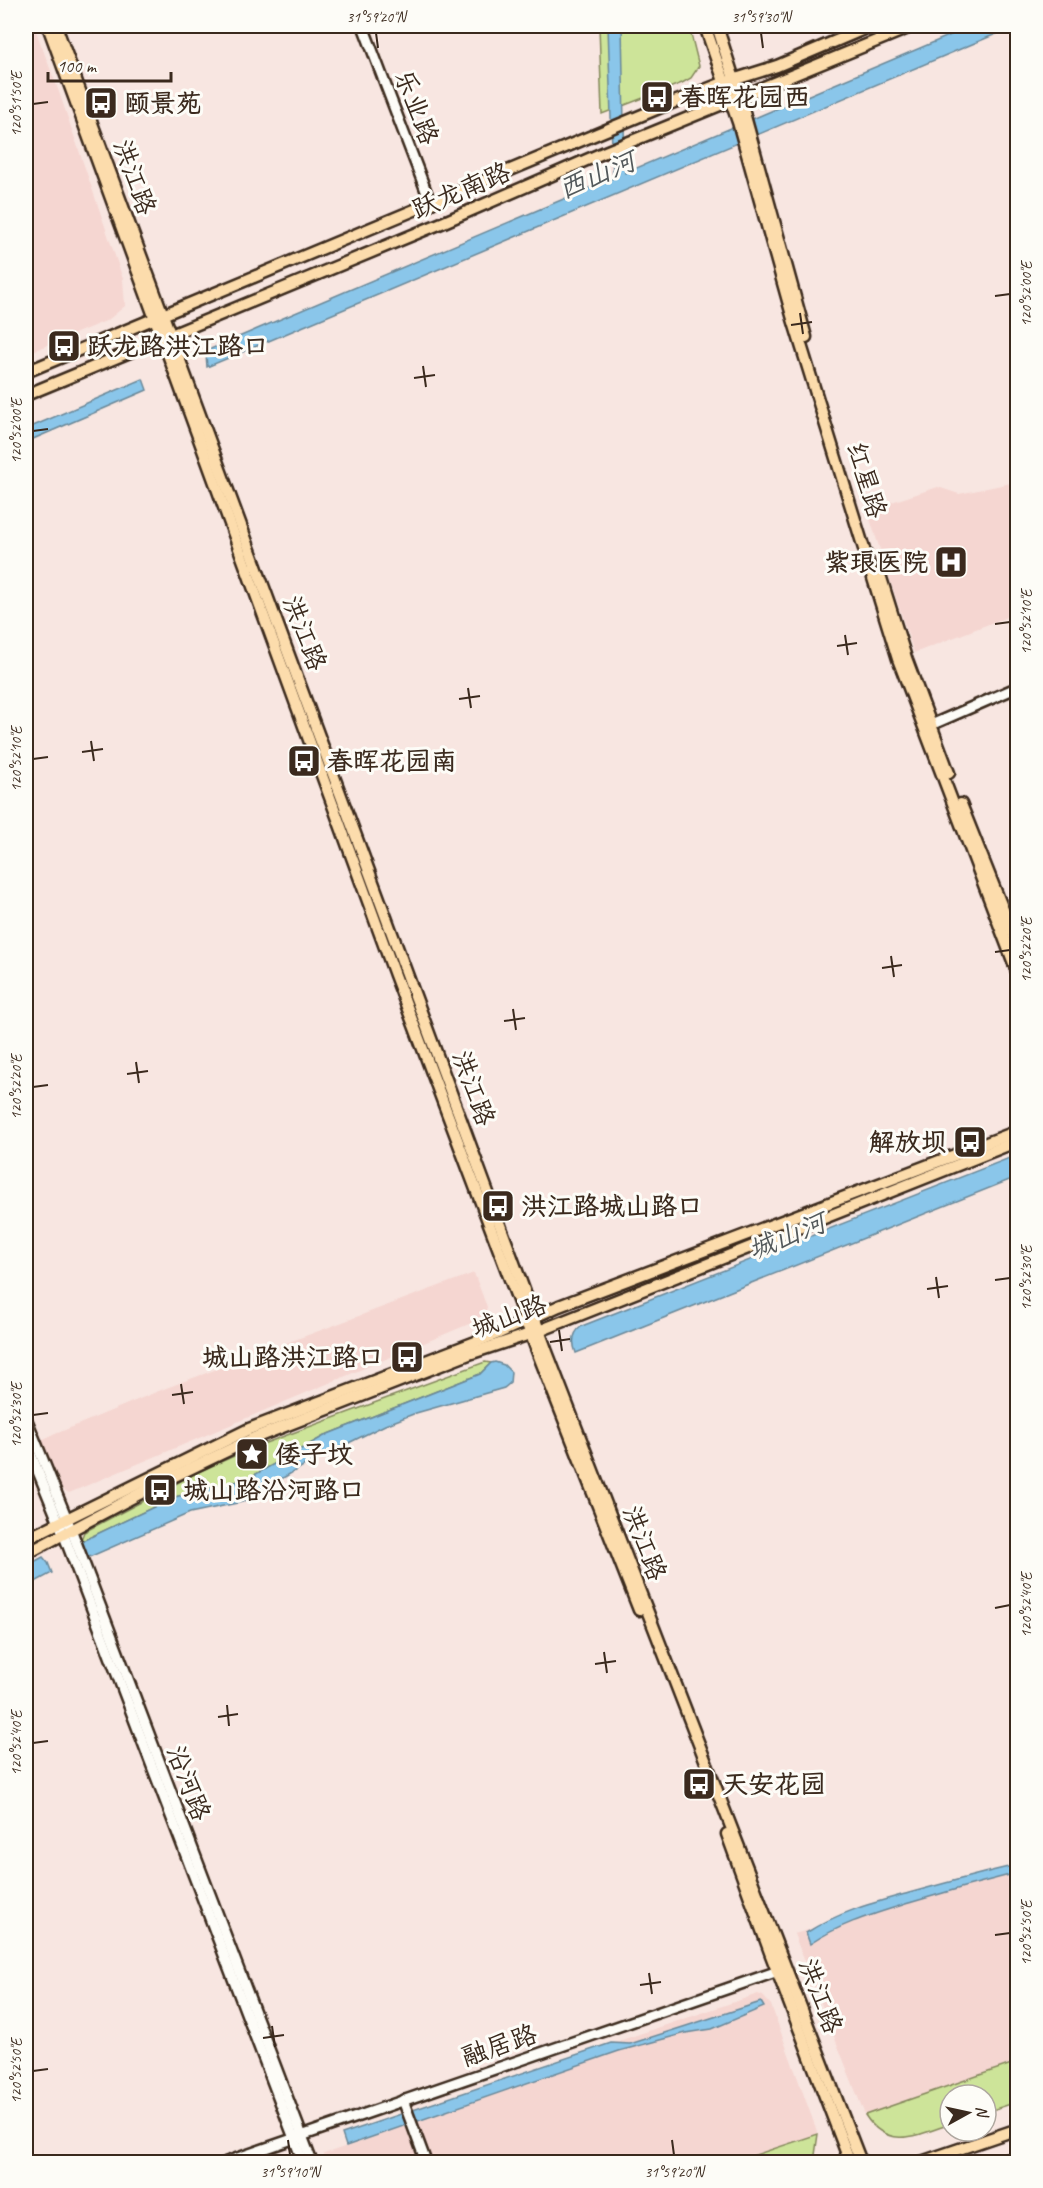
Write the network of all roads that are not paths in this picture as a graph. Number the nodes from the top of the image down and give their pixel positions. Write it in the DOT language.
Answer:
graph roads {
  1 [pos="48,26"];
  2 [pos="56,26"];
  3 [pos="363,26"];
  4 [pos="705,26"];
  5 [pos="717,26"];
  6 [pos="871,26"];
  7 [pos="913,26"];
  8 [pos="729,81"];
  9 [pos="735,99"];
  10 [pos="747,142"];
  11 [pos="431,204"];
  12 [pos="158,316"];
  13 [pos="165,336"];
  14 [pos="26,372"];
  15 [pos="26,395"];
  16 [pos="1017,687"];
  17 [pos="931,725"];
  18 [pos="1017,947"];
  19 [pos="1017,974"];
  20 [pos="1017,1131"];
  21 [pos="1017,1141"];
  22 [pos="530,1319"];
  23 [pos="535,1333"];
  24 [pos="26,1418"];
  25 [pos="26,1442"];
  26 [pos="65,1526"];
  27 [pos="26,1539"];
  28 [pos="26,1554"];
  29 [pos="782,1970"];
  30 [pos="404,2105"];
  31 [pos="1017,2129"];
  32 [pos="298,2137"];
  33 [pos="1017,2157"];
  34 [pos="226,2163"];
  35 [pos="303,2163"];
  36 [pos="312,2163"];
  37 [pos="426,2163"];
  38 [pos="850,2163"];
  39 [pos="861,2163"];
  40 [pos="921,2163"];
  41 [pos="1000,2163"];
  1 -- 12 [label="main road, 洪江路"];
  2 -- 12 [label="main road, 洪江路"];
  3 -- 11 [label="street, 乐业路"];
  4 -- 8 [label="main road, 红星路"];
  5 -- 8 [label="main road, 红星路"];
  6 -- 8 [label="main road, 跃龙南路"];
  7 -- 9 [label="main road, 跃龙南路"];
  8 -- 9 [label="main road, 红星路"];
  8 -- 11 [label="main road, 跃龙南路"];
  9 -- 10 [label="main road, 红星路"];
  9 -- 13 [label="main road, 跃龙南路"];
  10 -- 17 [label="main road, 红星路"];
  10 -- 19 [label="main road, 红星路"];
  11 -- 12 [label="main road, 跃龙南路"];
  12 -- 13 [label="main road, 洪江路"];
  12 -- 14 [label="main road, 跃龙南路"];
  13 -- 15 [label="main road, 跃龙南路"];
  13 -- 22 [label="main road, 洪江路"];
  16 -- 17 [label="street"];
  17 -- 18 [label="main road, 红星路"];
  20 -- 22 [label="main road, 城山路"];
  21 -- 23 [label="main road, 城山路"];
  22 -- 23 [label="main road, 洪江路"];
  22 -- 26 [label="main road, 城山路"];
  23 -- 26 [label="main road, 城山路"];
  23 -- 29 [label="main road, 洪江路"];
  24 -- 26 [label="street, 沿河路"];
  25 -- 26 [label="street, 沿河路"];
  26 -- 27 [label="main road, 城山路"];
  26 -- 28 [label="main road, 城山路"];
  26 -- 32 [label="street, 沿河路"];
  29 -- 30 [label="street, 融居路"];
  29 -- 38 [label="main road, 洪江路"];
  29 -- 39 [label="main road, 洪江路"];
  30 -- 32 [label="street, 融居路"];
  30 -- 37 [label="street"];
  31 -- 40 [label="main road"];
  32 -- 34 [label="street, 融居路"];
  32 -- 35 [label="street, 沿河路"];
  32 -- 36 [label="street, 沿河路"];
  33 -- 41 [label="main road"];
}
